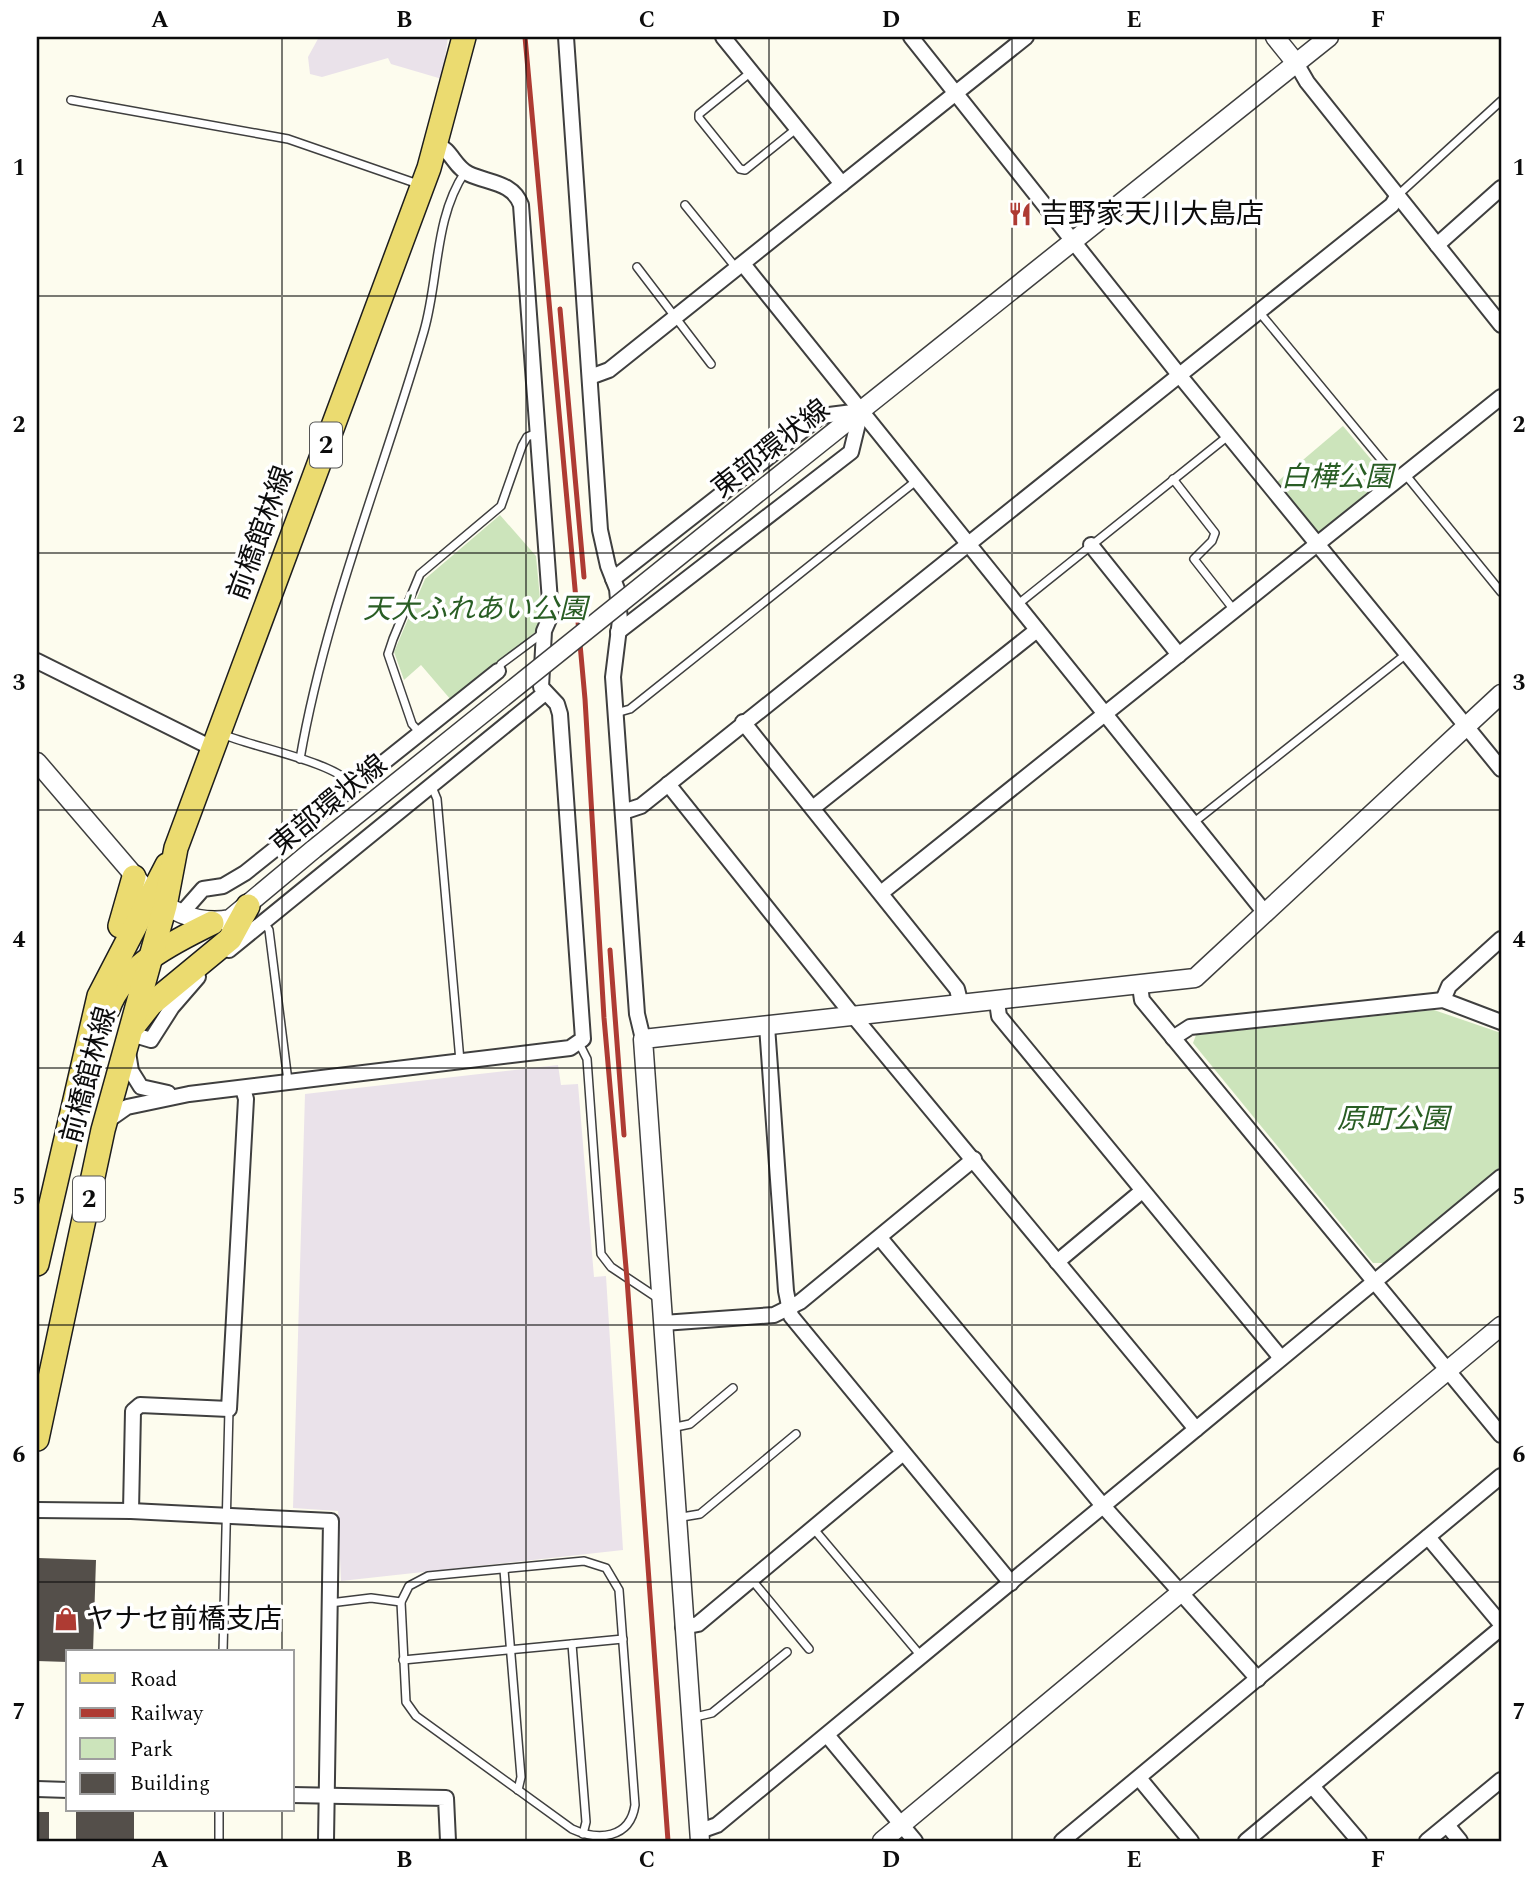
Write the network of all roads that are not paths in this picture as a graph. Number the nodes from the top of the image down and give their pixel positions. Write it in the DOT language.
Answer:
graph roads {
  1 [pos="464,37"];
  2 [pos="566,37"];
  3 [pos="723,37"];
  4 [pos="911,37"];
  5 [pos="1026,37"];
  6 [pos="1275,37"];
  7 [pos="1329,37"];
  8 [pos="1296,63"];
  9 [pos="751,72"];
  10 [pos="955,94"];
  11 [pos="71,100"];
  12 [pos="1501,101"];
  13 [pos="796,129"];
  14 [pos="436,144"];
  15 [pos="465,172"];
  16 [pos="842,184"];
  17 [pos="422,185"];
  18 [pos="1501,188"];
  19 [pos="1398,195"];
  20 [pos="685,205"];
  21 [pos="1073,242"];
  22 [pos="1437,245"];
  23 [pos="637,267"];
  24 [pos="740,267"];
  25 [pos="1260,313"];
  26 [pos="675,317"];
  27 [pos="1501,325"];
  28 [pos="711,365"];
  29 [pos="1180,376"];
  30 [pos="590,377"];
  31 [pos="1501,397"];
  32 [pos="861,411"];
  33 [pos="537,433"];
  34 [pos="1228,436"];
  35 [pos="1401,477"];
  36 [pos="1174,479"];
  37 [pos="916,481"];
  38 [pos="968,545"];
  39 [pos="1091,545"];
  40 [pos="1318,547"];
  41 [pos="613,579"];
  42 [pos="1501,592"];
  43 [pos="1017,605"];
  44 [pos="1234,610"];
  45 [pos="544,631"];
  46 [pos="1037,631"];
  47 [pos="618,632"];
  48 [pos="1179,654"];
  49 [pos="1405,655"];
  50 [pos="37,661"];
  51 [pos="498,671"];
  52 [pos="545,693"];
  53 [pos="1501,694"];
  54 [pos="615,713"];
  55 [pos="1104,715"];
  56 [pos="743,722"];
  57 [pos="1467,726"];
  58 [pos="420,733"];
  59 [pos="216,740"];
  60 [pos="300,760"];
  61 [pos="37,762"];
  62 [pos="1501,769"];
  63 [pos="668,784"];
  64 [pos="354,786"];
  65 [pos="432,787"];
  66 [pos="814,807"];
  67 [pos="622,812"];
  68 [pos="1193,823"];
  69 [pos="134,877"];
  70 [pos="881,893"];
  71 [pos="165,905"];
  72 [pos="256,914"];
  73 [pos="1266,914"];
  74 [pos="212,923"];
  75 [pos="1501,939"];
  76 [pos="149,961"];
  77 [pos="1140,986"];
  78 [pos="99,996"];
  79 [pos="1443,1000"];
  80 [pos="997,1002"];
  81 [pos="961,1005"];
  82 [pos="855,1018"];
  83 [pos="1501,1022"];
  84 [pos="767,1026"];
  85 [pos="130,1036"];
  86 [pos="1173,1038"];
  87 [pos="643,1039"];
  88 [pos="579,1044"];
  89 [pos="460,1061"];
  90 [pos="288,1082"];
  91 [pos="243,1089"];
  92 [pos="189,1094"];
  93 [pos="73,1119"];
  94 [pos="103,1130"];
  95 [pos="974,1159"];
  96 [pos="1501,1177"];
  97 [pos="1142,1191"];
  98 [pos="880,1238"];
  99 [pos="1057,1262"];
  100 [pos="37,1265"];
  101 [pos="1375,1282"];
  102 [pos="663,1300"];
  103 [pos="789,1309"];
  104 [pos="663,1323"];
  105 [pos="1501,1326"];
  106 [pos="1281,1358"];
  107 [pos="1448,1370"];
  108 [pos="733,1388"];
  109 [pos="229,1409"];
  110 [pos="670,1429"];
  111 [pos="1196,1429"];
  112 [pos="796,1434"];
  113 [pos="1501,1435"];
  114 [pos="37,1439"];
  115 [pos="904,1452"];
  116 [pos="1501,1476"];
  117 [pos="1104,1507"];
  118 [pos="37,1510"];
  119 [pos="131,1511"];
  120 [pos="226,1516"];
  121 [pos="676,1518"];
  122 [pos="813,1528"];
  123 [pos="1429,1537"];
  124 [pos="504,1570"];
  125 [pos="751,1579"];
  126 [pos="1011,1583"];
  127 [pos="1179,1593"];
  128 [pos="401,1602"];
  129 [pos="330,1603"];
  130 [pos="1501,1626"];
  131 [pos="683,1627"];
  132 [pos="623,1639"];
  133 [pos="572,1644"];
  134 [pos="510,1649"];
  135 [pos="809,1649"];
  136 [pos="223,1650"];
  137 [pos="787,1652"];
  138 [pos="921,1657"];
  139 [pos="402,1660"];
  140 [pos="1258,1679"];
  141 [pos="691,1718"];
  142 [pos="827,1735"];
  143 [pos="1139,1778"];
  144 [pos="1501,1780"];
  145 [pos="1312,1787"];
  146 [pos="37,1789"];
  147 [pos="66,1790"];
  148 [pos="518,1790"];
  149 [pos="327,1795"];
  150 [pos="294,1796"];
  151 [pos="219,1812"];
  152 [pos="902,1825"];
  153 [pos="1447,1825"];
  154 [pos="583,1834"];
  155 [pos="700,1836"];
  156 [pos="219,1841"];
  157 [pos="326,1841"];
  158 [pos="449,1841"];
  159 [pos="882,1841"];
  160 [pos="915,1841"];
  161 [pos="1062,1841"];
  162 [pos="1191,1841"];
  163 [pos="1246,1841"];
  164 [pos="1359,1841"];
  165 [pos="1427,1841"];
  166 [pos="1460,1841"];
  1 -- 14 [label="main road, 前橋館林線 / 2"];
  2 -- 30 [label="street"];
  3 -- 9 [label="street"];
  4 -- 10 [label="street"];
  5 -- 10 [label="street"];
  6 -- 8 [label="street"];
  7 -- 8 [label="street, 東部環状線"];
  8 -- 19 [label="street"];
  8 -- 21 [label="street, 東部環状線"];
  9 -- 13 [label="street"];
  9 -- 13 [label="lane"];
  10 -- 16 [label="street"];
  10 -- 21 [label="street"];
  11 -- 17 [label="lane"];
  12 -- 19 [label="lane"];
  13 -- 16 [label="street"];
  14 -- 15 [label="street"];
  14 -- 17 [label="main road, 前橋館林線 / 2"];
  15 -- 33 [label="street"];
  15 -- 60 [label="lane"];
  16 -- 24 [label="street"];
  17 -- 59 [label="main road, 前橋館林線 / 2"];
  18 -- 22 [label="street"];
  19 -- 22 [label="street"];
  19 -- 25 [label="street"];
  20 -- 24 [label="lane"];
  21 -- 29 [label="street"];
  21 -- 32 [label="street, 東部環状線"];
  22 -- 27 [label="street"];
  23 -- 26 [label="lane"];
  24 -- 26 [label="street"];
  24 -- 32 [label="street"];
  25 -- 29 [label="street"];
  25 -- 35 [label="lane"];
  26 -- 28 [label="lane"];
  26 -- 30 [label="street"];
  29 -- 34 [label="street"];
  29 -- 38 [label="street"];
  30 -- 41 [label="street"];
  31 -- 35 [label="street"];
  32 -- 37 [label="street"];
  32 -- 41 [label="street"];
  32 -- 47 [label="street"];
  32 -- 72 [label="street, 東部環状線, bridge"];
  33 -- 45 [label="street"];
  33 -- 58 [label="lane"];
  34 -- 36 [label="lane"];
  34 -- 40 [label="street"];
  35 -- 40 [label="street"];
  35 -- 42 [label="lane"];
  36 -- 39 [label="lane"];
  36 -- 44 [label="lane"];
  37 -- 38 [label="street"];
  37 -- 54 [label="lane"];
  38 -- 43 [label="street"];
  38 -- 56 [label="street"];
  39 -- 43 [label="lane"];
  39 -- 48 [label="street"];
  40 -- 44 [label="street"];
  40 -- 49 [label="street"];
  41 -- 47 [label="street"];
  43 -- 46 [label="street"];
  44 -- 48 [label="street"];
  45 -- 51 [label="lane"];
  45 -- 52 [label="street"];
  46 -- 55 [label="street"];
  46 -- 66 [label="street"];
  47 -- 54 [label="street"];
  48 -- 55 [label="street"];
  49 -- 57 [label="street"];
  49 -- 68 [label="lane"];
  50 -- 59 [label="street"];
  51 -- 58 [label="street"];
  52 -- 65 [label="street"];
  52 -- 88 [label="street"];
  53 -- 57 [label="street"];
  54 -- 67 [label="street"];
  55 -- 68 [label="street"];
  55 -- 70 [label="street"];
  56 -- 63 [label="street"];
  56 -- 66 [label="street"];
  57 -- 62 [label="street"];
  57 -- 73 [label="street"];
  58 -- 64 [label="street"];
  59 -- 60 [label="lane"];
  59 -- 71 [label="main road, 前橋館林線 / 2"];
  60 -- 64 [label="lane"];
  61 -- 69 [label="street"];
  63 -- 67 [label="street"];
  63 -- 82 [label="street"];
  64 -- 71 [label="street"];
  65 -- 72 [label="street"];
  65 -- 89 [label="lane"];
  66 -- 70 [label="street"];
  67 -- 87 [label="street"];
  68 -- 73 [label="street"];
  69 -- 71 [label="street"];
  69 -- 78 [label="main road"];
  70 -- 81 [label="street"];
  71 -- 74 [label="street"];
  71 -- 76 [label="main road, 前橋館林線 / 2"];
  71 -- 78 [label="main road, 前橋館林線 / 2"];
  72 -- 74 [label="street, 東部環状線"];
  72 -- 85 [label="main road"];
  72 -- 90 [label="lane"];
  73 -- 77 [label="street"];
  74 -- 76 [label="main road"];
  75 -- 79 [label="street"];
  76 -- 85 [label="main road, 前橋館林線 / 2"];
  76 -- 93 [label="main road"];
  77 -- 80 [label="street"];
  77 -- 86 [label="street"];
  78 -- 93 [label="main road, 前橋館林線 / 2"];
  79 -- 83 [label="street"];
  79 -- 86 [label="street"];
  80 -- 81 [label="street"];
  80 -- 97 [label="street"];
  81 -- 82 [label="street"];
  82 -- 84 [label="street"];
  82 -- 95 [label="street"];
  84 -- 87 [label="street"];
  84 -- 103 [label="street"];
  85 -- 92 [label="street"];
  85 -- 94 [label="main road, 前橋館林線 / 2"];
  86 -- 101 [label="street"];
  87 -- 102 [label="street"];
  88 -- 89 [label="street"];
  88 -- 102 [label="lane"];
  89 -- 90 [label="street"];
  90 -- 91 [label="street"];
  91 -- 92 [label="street"];
  91 -- 109 [label="street"];
  92 -- 94 [label="street"];
  93 -- 100 [label="main road, 前橋館林線 / 2"];
  94 -- 114 [label="main road, 前橋館林線 / 2"];
  95 -- 98 [label="street"];
  95 -- 99 [label="street"];
  96 -- 101 [label="street"];
  97 -- 99 [label="street"];
  97 -- 106 [label="street"];
  98 -- 103 [label="street"];
  98 -- 117 [label="street"];
  99 -- 111 [label="street"];
  101 -- 106 [label="street"];
  101 -- 107 [label="street"];
  102 -- 104 [label="street"];
  103 -- 104 [label="street"];
  103 -- 115 [label="street"];
  104 -- 110 [label="street"];
  105 -- 107 [label="street"];
  106 -- 111 [label="street"];
  107 -- 113 [label="street"];
  107 -- 127 [label="street"];
  108 -- 110 [label="lane"];
  109 -- 119 [label="street"];
  109 -- 120 [label="lane"];
  110 -- 121 [label="street"];
  111 -- 117 [label="street"];
  112 -- 121 [label="lane"];
  115 -- 122 [label="street"];
  115 -- 126 [label="street"];
  116 -- 123 [label="street"];
  117 -- 126 [label="street"];
  117 -- 127 [label="street"];
  118 -- 119 [label="street"];
  119 -- 120 [label="street"];
  120 -- 129 [label="street"];
  120 -- 136 [label="lane"];
  121 -- 131 [label="street"];
  122 -- 125 [label="street"];
  122 -- 138 [label="lane"];
  123 -- 130 [label="street"];
  123 -- 140 [label="street"];
  124 -- 128 [label="lane"];
  124 -- 132 [label="lane"];
  124 -- 134 [label="lane"];
  125 -- 131 [label="street"];
  125 -- 135 [label="lane"];
  126 -- 138 [label="street"];
  127 -- 140 [label="street"];
  127 -- 152 [label="street"];
  128 -- 129 [label="lane"];
  128 -- 139 [label="lane"];
  129 -- 149 [label="street"];
  130 -- 145 [label="street"];
  131 -- 141 [label="street"];
  132 -- 133 [label="lane"];
  132 -- 154 [label="lane"];
  133 -- 134 [label="lane"];
  133 -- 154 [label="lane"];
  134 -- 139 [label="lane"];
  134 -- 148 [label="lane"];
  137 -- 141 [label="lane"];
  138 -- 142 [label="street"];
  139 -- 148 [label="lane"];
  140 -- 143 [label="street"];
  141 -- 155 [label="street"];
  142 -- 152 [label="street"];
  142 -- 155 [label="street"];
  143 -- 161 [label="street"];
  143 -- 162 [label="street"];
  144 -- 153 [label="street"];
  145 -- 163 [label="street"];
  145 -- 164 [label="street"];
  146 -- 147 [label="street"];
  148 -- 154 [label="lane"];
  149 -- 150 [label="street"];
  149 -- 157 [label="street"];
  149 -- 158 [label="street"];
  151 -- 156 [label="lane"];
  152 -- 159 [label="street"];
  152 -- 160 [label="street"];
  153 -- 165 [label="street"];
  153 -- 166 [label="street"];
}
